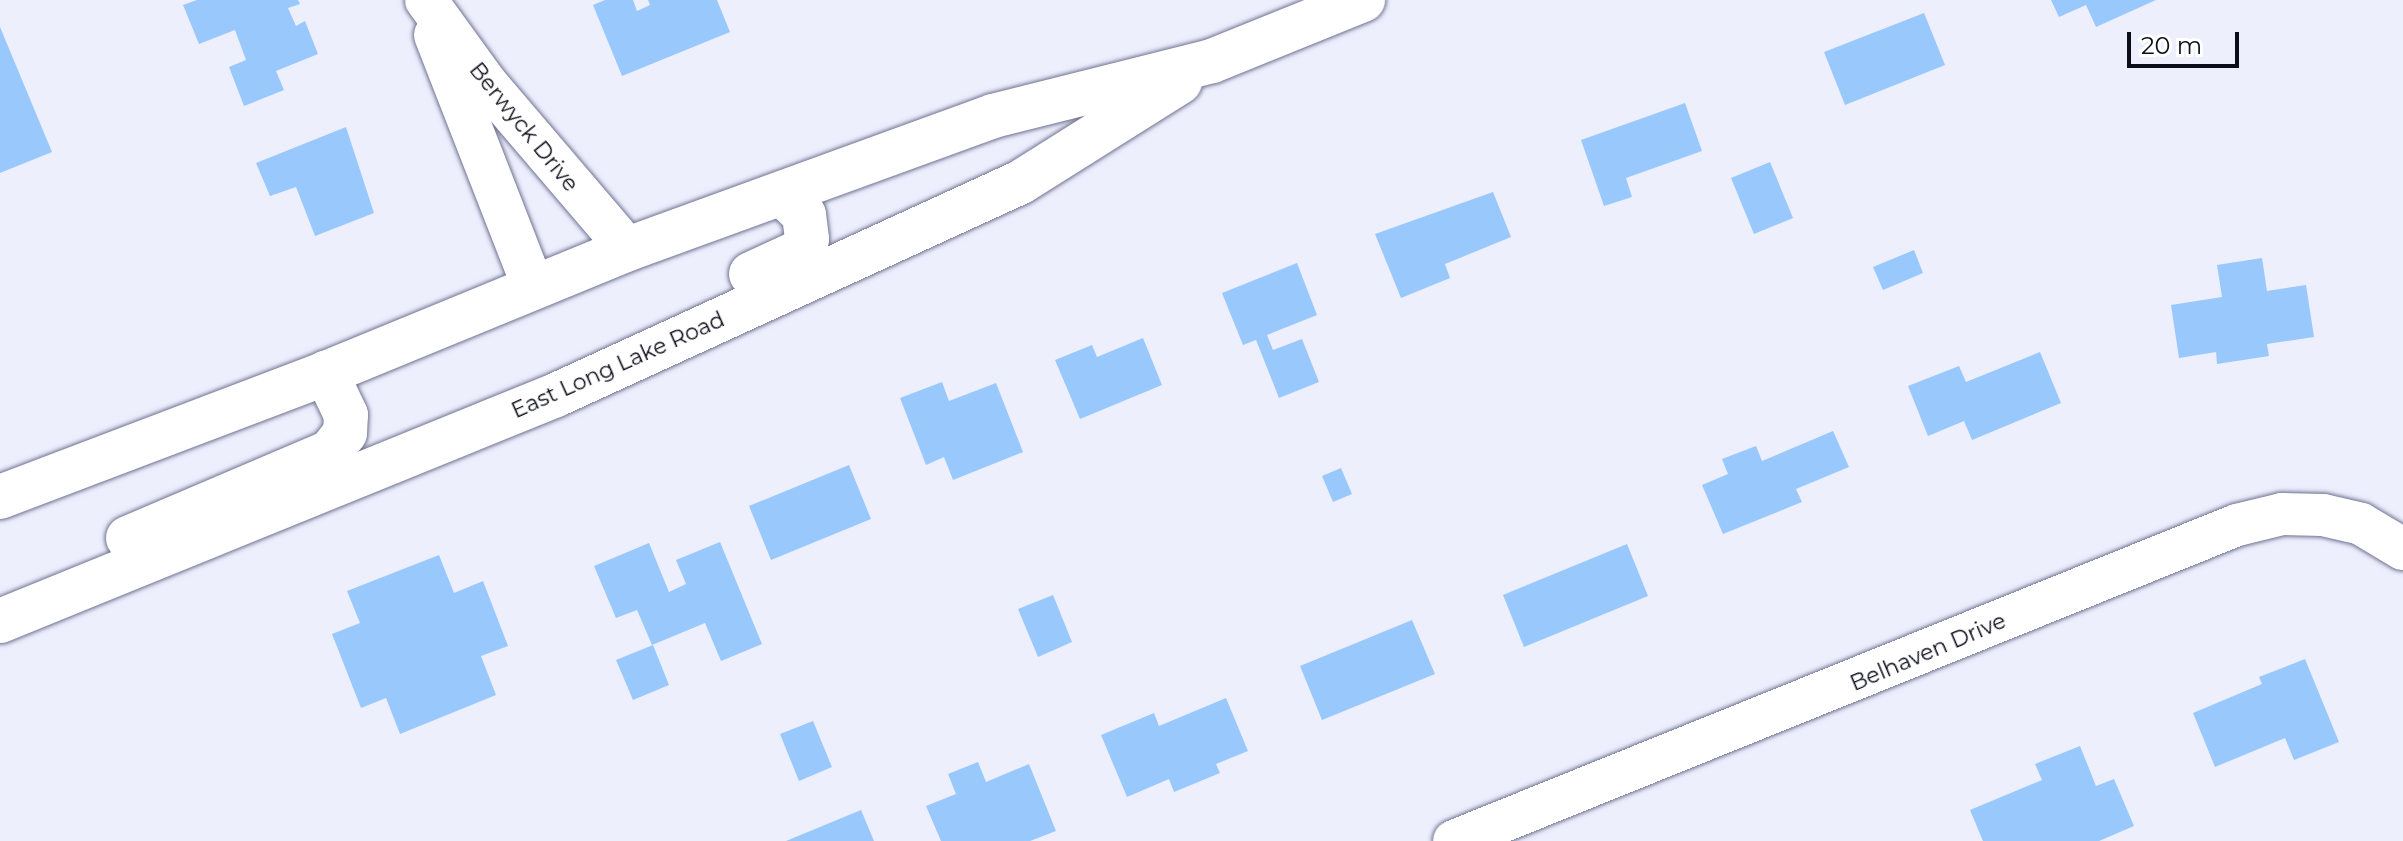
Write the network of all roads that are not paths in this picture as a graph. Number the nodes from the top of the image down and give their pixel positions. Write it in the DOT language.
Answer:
graph roads {
  1 [pos="425,0"];
  2 [pos="1363,0"];
  3 [pos="1212,61"];
  4 [pos="782,194"];
  5 [pos="628,249"];
  6 [pos="533,286"];
  7 [pos="326,373"];
  8 [pos="524,408"];
  9 [pos="0,497"];
  10 [pos="2403,549"];
  11 [pos="0,591"];
  12 [pos="0,621"];
  13 [pos="1454,841"];
  1 -- 5 [label="street, Berwyck Drive"];
  1 -- 6 [label="street, Berwyck Drive"];
  2 -- 3 [label="main road, East Long Lake Road"];
  3 -- 4 [label="main road, East Long Lake Road"];
  3 -- 8 [label="main road, East Long Lake Road"];
  4 -- 5 [label="main road, East Long Lake Road"];
  4 -- 8 [label="main road"];
  5 -- 6 [label="main road, East Long Lake Road"];
  6 -- 7 [label="main road, East Long Lake Road"];
  7 -- 9 [label="main road, East Long Lake Road"];
  7 -- 11 [label="main road"];
  8 -- 12 [label="main road, East Long Lake Road"];
  10 -- 13 [label="street, Belhaven Drive"];
}
